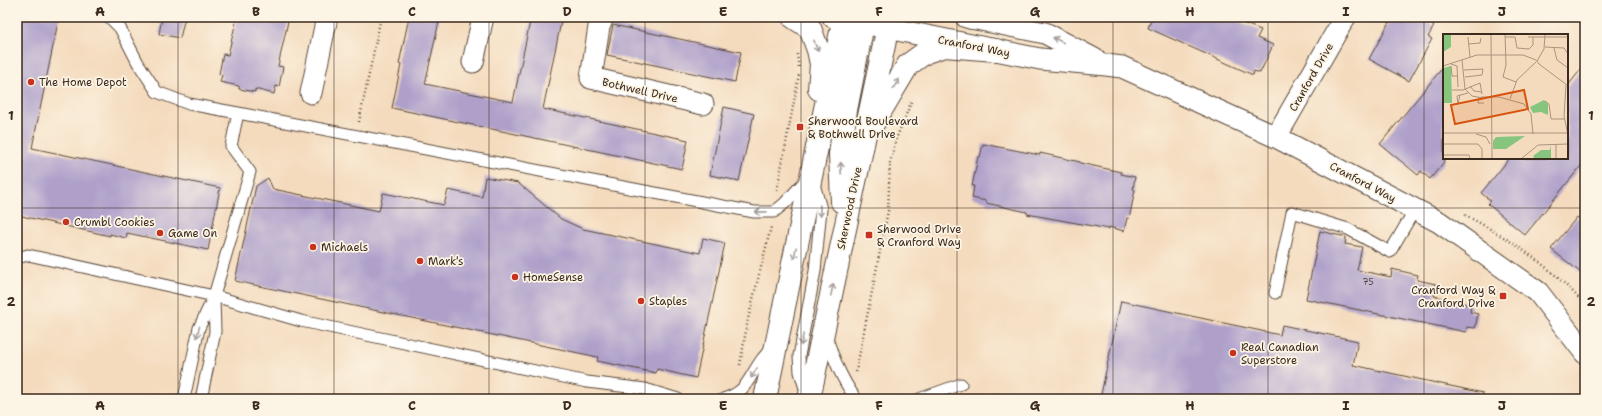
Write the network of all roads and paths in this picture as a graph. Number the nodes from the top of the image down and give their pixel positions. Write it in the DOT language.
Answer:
graph roads {
  1 [pos="109,17"];
  2 [pos="327,17"];
  3 [pos="381,17"];
  4 [pos="483,17"];
  5 [pos="602,17"];
  6 [pos="793,17"];
  7 [pos="970,17"];
  8 [pos="1345,17"];
  9 [pos="862,20"];
  10 [pos="996,50"];
  11 [pos="796,53"];
  12 [pos="472,62"];
  13 [pos="1106,65"];
  14 [pos="311,92"];
  15 [pos="914,97"];
  16 [pos="703,104"];
  17 [pos="826,108"];
  18 [pos="238,113"];
  19 [pos="356,136"];
  20 [pos="1276,137"];
  21 [pos="863,143"];
  22 [pos="811,174"];
  23 [pos="777,193"];
  24 [pos="1415,209"];
  25 [pos="1463,214"];
  26 [pos="771,227"];
  27 [pos="844,235"];
  28 [pos="17,258"];
  29 [pos="1275,293"];
  30 [pos="214,296"];
  31 [pos="1585,305"];
  32 [pos="824,328"];
  33 [pos="776,342"];
  34 [pos="1585,353"];
  35 [pos="740,366"];
  36 [pos="961,384"];
  37 [pos="854,396"];
  38 [pos="184,399"];
  39 [pos="201,399"];
  40 [pos="678,399"];
  41 [pos="723,399"];
  42 [pos="765,399"];
  43 [pos="809,399"];
  44 [pos="919,399"];
  1 -- 18 [label="lane"];
  2 -- 14 [label="street"];
  3 -- 19 [label="path"];
  4 -- 12 [label="street"];
  5 -- 16 [label="street, Bothwell Drive"];
  6 -- 17 [label="main road, one-way"];
  13 -- 7 [label="street, Cranford Way, one-way"];
  8 -- 20 [label="street, Cranford Drive"];
  9 -- 10 [label="street, Cranford Way"];
  9 -- 17 [label="main road"];
  9 -- 21 [label="main road, Sherwood Drive"];
  27 -- 9 [label="main road, one-way"];
  10 -- 13 [label="street, Cranford Way"];
  21 -- 10 [label="main road, one-way"];
  11 -- 23 [label="path"];
  13 -- 20 [label="street, Cranford Way"];
  15 -- 37 [label="path"];
  17 -- 22 [label="main road"];
  18 -- 19 [label="lane"];
  18 -- 30 [label="lane"];
  22 -- 19 [label="lane, one-way"];
  20 -- 24 [label="street, Cranford Way"];
  21 -- 27 [label="main road, Sherwood Drive"];
  22 -- 33 [label="main road, one-way"];
  22 -- 43 [label="lane, one-way"];
  24 -- 29 [label="lane"];
  24 -- 34 [label="street, Cranford Way"];
  25 -- 31 [label="path"];
  26 -- 35 [label="path"];
  32 -- 27 [label="main road, Sherwood Drive, one-way"];
  28 -- 30 [label="lane"];
  30 -- 38 [label="lane, one-way"];
  30 -- 39 [label="lane"];
  30 -- 40 [label="lane"];
  32 -- 37 [label="lane"];
  32 -- 43 [label="main road, Sherwood Drive"];
  33 -- 41 [label="lane, one-way"];
  33 -- 42 [label="main road"];
  36 -- 44 [label="lane"];
}
